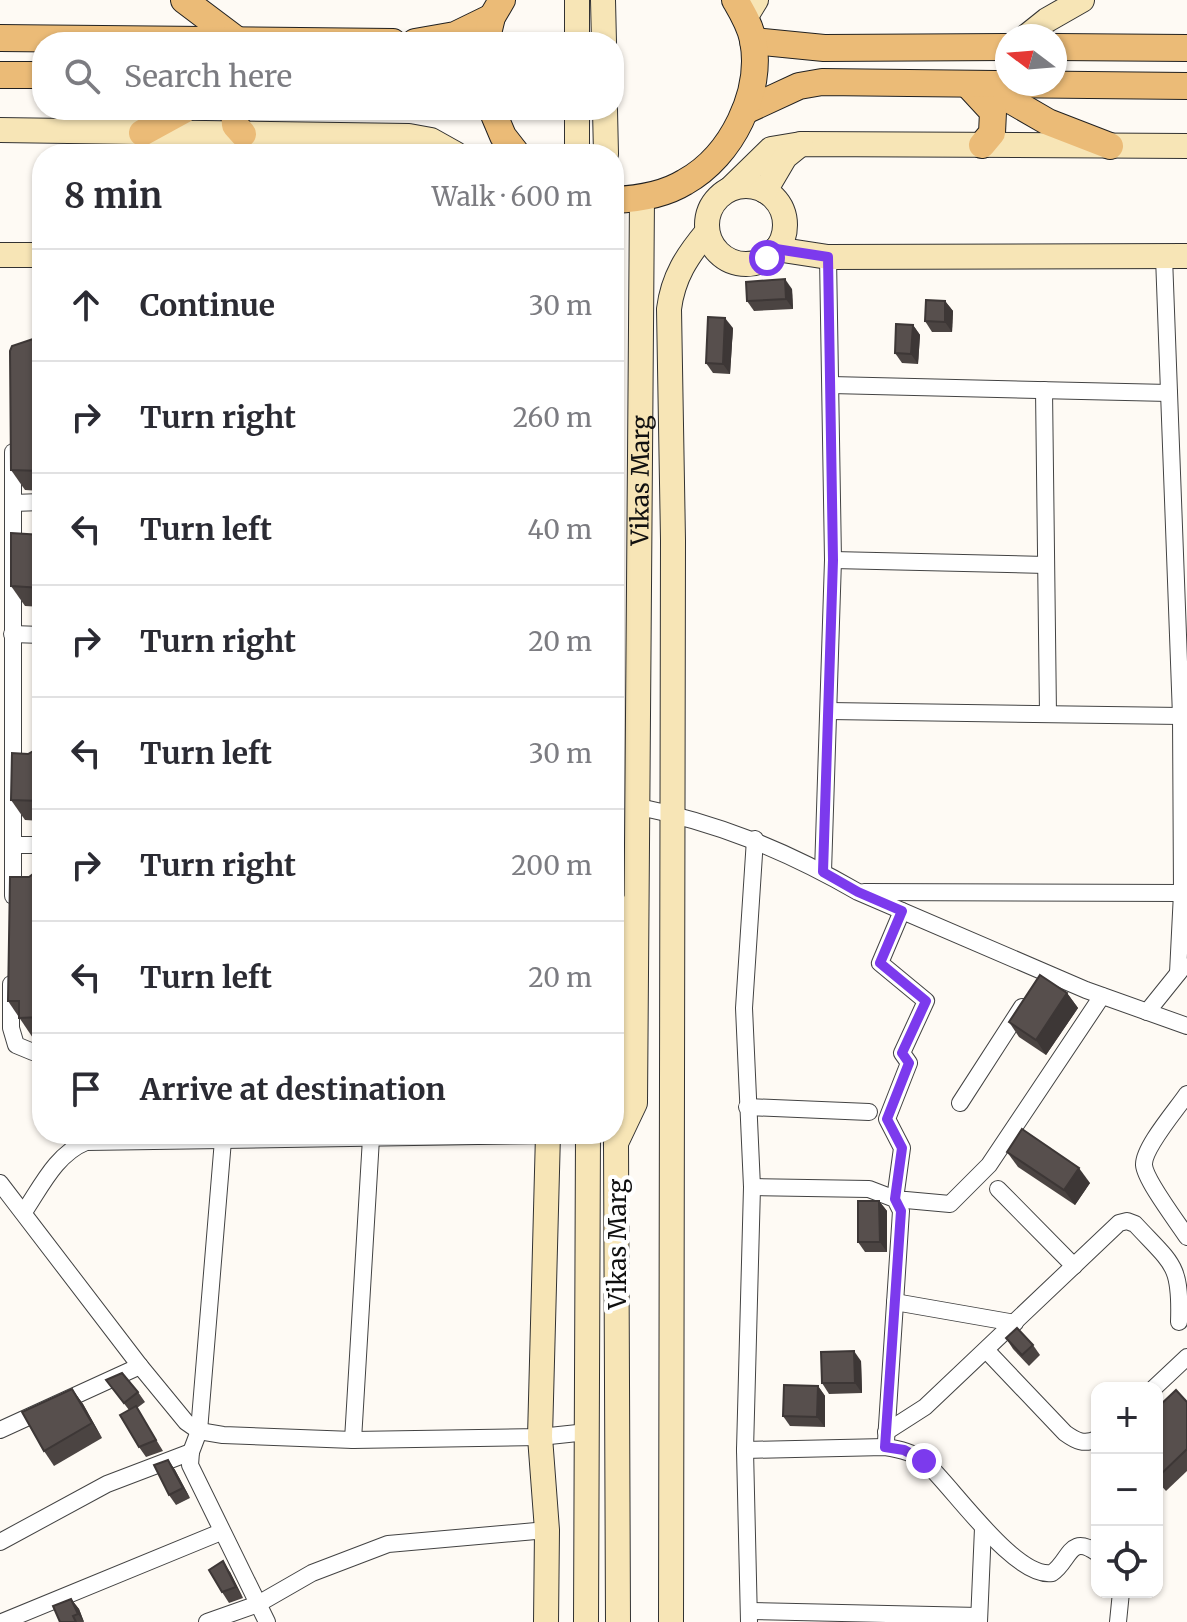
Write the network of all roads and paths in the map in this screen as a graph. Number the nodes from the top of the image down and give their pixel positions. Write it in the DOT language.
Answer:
graph roads {
  1 [pos="184,0"];
  2 [pos="577,0"];
  3 [pos="603,0"];
  4 [pos="1082,0"];
  5 [pos="747,15"];
  6 [pos="494,20"];
  7 [pos="1042,24"];
  8 [pos="226,32"];
  9 [pos="463,32"];
  10 [pos="577,32"];
  11 [pos="604,32"];
  12 [pos="0,38"];
  13 [pos="32,39"];
  14 [pos="995,47"];
  15 [pos="1067,47"];
  16 [pos="1187,48"];
  17 [pos="0,75"];
  18 [pos="32,75"];
  19 [pos="975,84"];
  20 [pos="1187,86"];
  21 [pos="745,111"];
  22 [pos="166,120"];
  23 [pos="495,120"];
  24 [pos="577,120"];
  25 [pos="605,120"];
  26 [pos="238,122"];
  27 [pos="0,130"];
  28 [pos="142,133"];
  29 [pos="437,144"];
  30 [pos="509,144"];
  31 [pos="577,144"];
  32 [pos="606,144"];
  33 [pos="801,144"];
  34 [pos="982,145"];
  35 [pos="1110,146"];
  36 [pos="1187,146"];
  37 [pos="730,189"];
  38 [pos="765,191"];
  39 [pos="642,198"];
  40 [pos="624,199"];
  41 [pos="707,232"];
  42 [pos="776,249"];
  43 [pos="0,255"];
  44 [pos="32,255"];
  45 [pos="828,257"];
  46 [pos="1179,257"];
  47 [pos="1187,267"];
  48 [pos="831,385"];
  49 [pos="1044,390"];
  50 [pos="1169,393"];
  51 [pos="13,429"];
  52 [pos="640,456"];
  53 [pos="672,456"];
  54 [pos="640,494"];
  55 [pos="32,502"];
  56 [pos="13,503"];
  57 [pos="673,540"];
  58 [pos="833,560"];
  59 [pos="1046,565"];
  60 [pos="12,634"];
  61 [pos="32,635"];
  62 [pos="829,711"];
  63 [pos="1048,714"];
  64 [pos="1181,716"];
  65 [pos="1184,769"];
  66 [pos="635,806"];
  67 [pos="673,814"];
  68 [pos="755,839"];
  69 [pos="13,845"];
  70 [pos="32,845"];
  71 [pos="823,872"];
  72 [pos="858,892"];
  73 [pos="1182,893"];
  74 [pos="902,911"];
  75 [pos="12,918"];
  76 [pos="12,965"];
  77 [pos="1182,967"];
  78 [pos="1036,985"];
  79 [pos="1102,996"];
  80 [pos="1147,1012"];
  81 [pos="1187,1026"];
  82 [pos="32,1052"];
  83 [pos="1187,1094"];
  84 [pos="960,1103"];
  85 [pos="747,1107"];
  86 [pos="869,1112"];
  87 [pos="624,1126"];
  88 [pos="81,1144"];
  89 [pos="223,1144"];
  90 [pos="371,1144"];
  91 [pos="548,1144"];
  92 [pos="587,1144"];
  93 [pos="616,1144"];
  94 [pos="0,1183"];
  95 [pos="752,1187"];
  96 [pos="998,1189"];
  97 [pos="895,1199"];
  98 [pos="24,1212"];
  99 [pos="1187,1237"];
  100 [pos="1074,1266"];
  101 [pos="895,1302"];
  102 [pos="1179,1322"];
  103 [pos="1015,1323"];
  104 [pos="987,1351"];
  105 [pos="1187,1357"];
  106 [pos="140,1366"];
  107 [pos="1160,1382"];
  108 [pos="0,1430"];
  109 [pos="199,1431"];
  110 [pos="587,1432"];
  111 [pos="540,1437"];
  112 [pos="353,1440"];
  113 [pos="886,1440"];
  114 [pos="1091,1442"];
  115 [pos="745,1450"];
  116 [pos="191,1452"];
  117 [pos="983,1528"];
  118 [pos="547,1530"];
  119 [pos="221,1532"];
  120 [pos="0,1542"];
  121 [pos="1091,1549"];
  122 [pos="1120,1598"];
  123 [pos="258,1604"];
  124 [pos="749,1616"];
  125 [pos="818,1617"];
  126 [pos="979,1619"];
  127 [pos="2,1622"];
  128 [pos="207,1622"];
  129 [pos="267,1622"];
  130 [pos="546,1622"];
  131 [pos="586,1622"];
  132 [pos="618,1622"];
  133 [pos="671,1622"];
  134 [pos="1118,1622"];
  1 -- 8 [label="main road"];
  2 -- 10 [label="street"];
  3 -- 11 [label="street"];
  4 -- 7 [label="street"];
  5 -- 14 [label="main road"];
  5 -- 21 [label="main road"];
  6 -- 9 [label="main road"];
  12 -- 13 [label="main road"];
  15 -- 16 [label="main road"];
  17 -- 18 [label="main road"];
  19 -- 20 [label="main road"];
  19 -- 21 [label="main road"];
  19 -- 34 [label="main road"];
  19 -- 35 [label="main road"];
  21 -- 39 [label="main road"];
  22 -- 28 [label="main road"];
  23 -- 30 [label="main road"];
  24 -- 31 [label="street"];
  25 -- 32 [label="street"];
  26 -- 28 [label="street"];
  26 -- 29 [label="street"];
  27 -- 28 [label="street"];
  33 -- 34 [label="street"];
  33 -- 37 [label="street"];
  33 -- 38 [label="street"];
  34 -- 35 [label="street"];
  35 -- 36 [label="street"];
  37 -- 38 [label="street"];
  37 -- 41 [label="street"];
  38 -- 42 [label="street"];
  39 -- 40 [label="main road"];
  39 -- 52 [label="street, Vikas Marg"];
  41 -- 42 [label="street"];
  41 -- 53 [label="street"];
  42 -- 45 [label="street"];
  43 -- 44 [label="street"];
  45 -- 46 [label="street"];
  45 -- 48 [label="street"];
  46 -- 47 [label="street"];
  46 -- 50 [label="street"];
  48 -- 49 [label="street"];
  48 -- 58 [label="street"];
  49 -- 50 [label="street"];
  49 -- 59 [label="street"];
  50 -- 64 [label="street"];
  51 -- 56 [label="street"];
  52 -- 53 [label="street"];
  52 -- 54 [label="street, Vikas Marg"];
  53 -- 57 [label="street"];
  54 -- 57 [label="street"];
  54 -- 66 [label="street, Vikas Marg"];
  55 -- 56 [label="street"];
  56 -- 60 [label="street"];
  57 -- 67 [label="street"];
  58 -- 59 [label="street"];
  58 -- 62 [label="street"];
  59 -- 63 [label="street"];
  60 -- 61 [label="street"];
  60 -- 69 [label="street"];
  62 -- 63 [label="street"];
  62 -- 71 [label="street"];
  63 -- 64 [label="street"];
  64 -- 65 [label="street"];
  65 -- 73 [label="street"];
  66 -- 67 [label="street"];
  66 -- 87 [label="street, Vikas Marg"];
  67 -- 68 [label="street"];
  67 -- 133 [label="street"];
  68 -- 71 [label="street"];
  68 -- 85 [label="street"];
  69 -- 70 [label="street"];
  69 -- 75 [label="street"];
  71 -- 72 [label="street"];
  72 -- 73 [label="street"];
  72 -- 74 [label="street"];
  73 -- 77 [label="street"];
  74 -- 78 [label="street"];
  74 -- 97 [label="street"];
  76 -- 82 [label="street"];
  77 -- 80 [label="street"];
  78 -- 79 [label="street"];
  78 -- 84 [label="street"];
  79 -- 80 [label="street"];
  79 -- 97 [label="street"];
  80 -- 81 [label="street"];
  83 -- 99 [label="street"];
  85 -- 86 [label="street"];
  85 -- 95 [label="street"];
  88 -- 98 [label="street"];
  89 -- 109 [label="street"];
  90 -- 112 [label="street"];
  91 -- 111 [label="street"];
  92 -- 110 [label="street, Vikas Marg"];
  93 -- 132 [label="street, Vikas Marg"];
  94 -- 98 [label="street"];
  95 -- 97 [label="street"];
  95 -- 115 [label="street"];
  96 -- 100 [label="street"];
  97 -- 101 [label="street"];
  98 -- 106 [label="street"];
  100 -- 102 [label="street"];
  100 -- 103 [label="street"];
  101 -- 103 [label="street"];
  101 -- 113 [label="street"];
  103 -- 104 [label="street"];
  104 -- 113 [label="street"];
  104 -- 114 [label="street"];
  105 -- 107 [label="street"];
  106 -- 108 [label="street"];
  106 -- 109 [label="street"];
  109 -- 112 [label="street"];
  109 -- 116 [label="street"];
  110 -- 111 [label="street"];
  110 -- 131 [label="street, Vikas Marg"];
  111 -- 112 [label="street"];
  111 -- 118 [label="street"];
  113 -- 115 [label="street"];
  113 -- 117 [label="street"];
  115 -- 124 [label="street"];
  116 -- 119 [label="street"];
  116 -- 120 [label="street"];
  117 -- 121 [label="street"];
  117 -- 126 [label="street"];
  118 -- 123 [label="street"];
  118 -- 130 [label="street"];
  119 -- 123 [label="street"];
  119 -- 127 [label="street"];
  122 -- 134 [label="street"];
  123 -- 128 [label="street"];
  123 -- 129 [label="street"];
  124 -- 125 [label="street"];
  125 -- 126 [label="street"];
}
